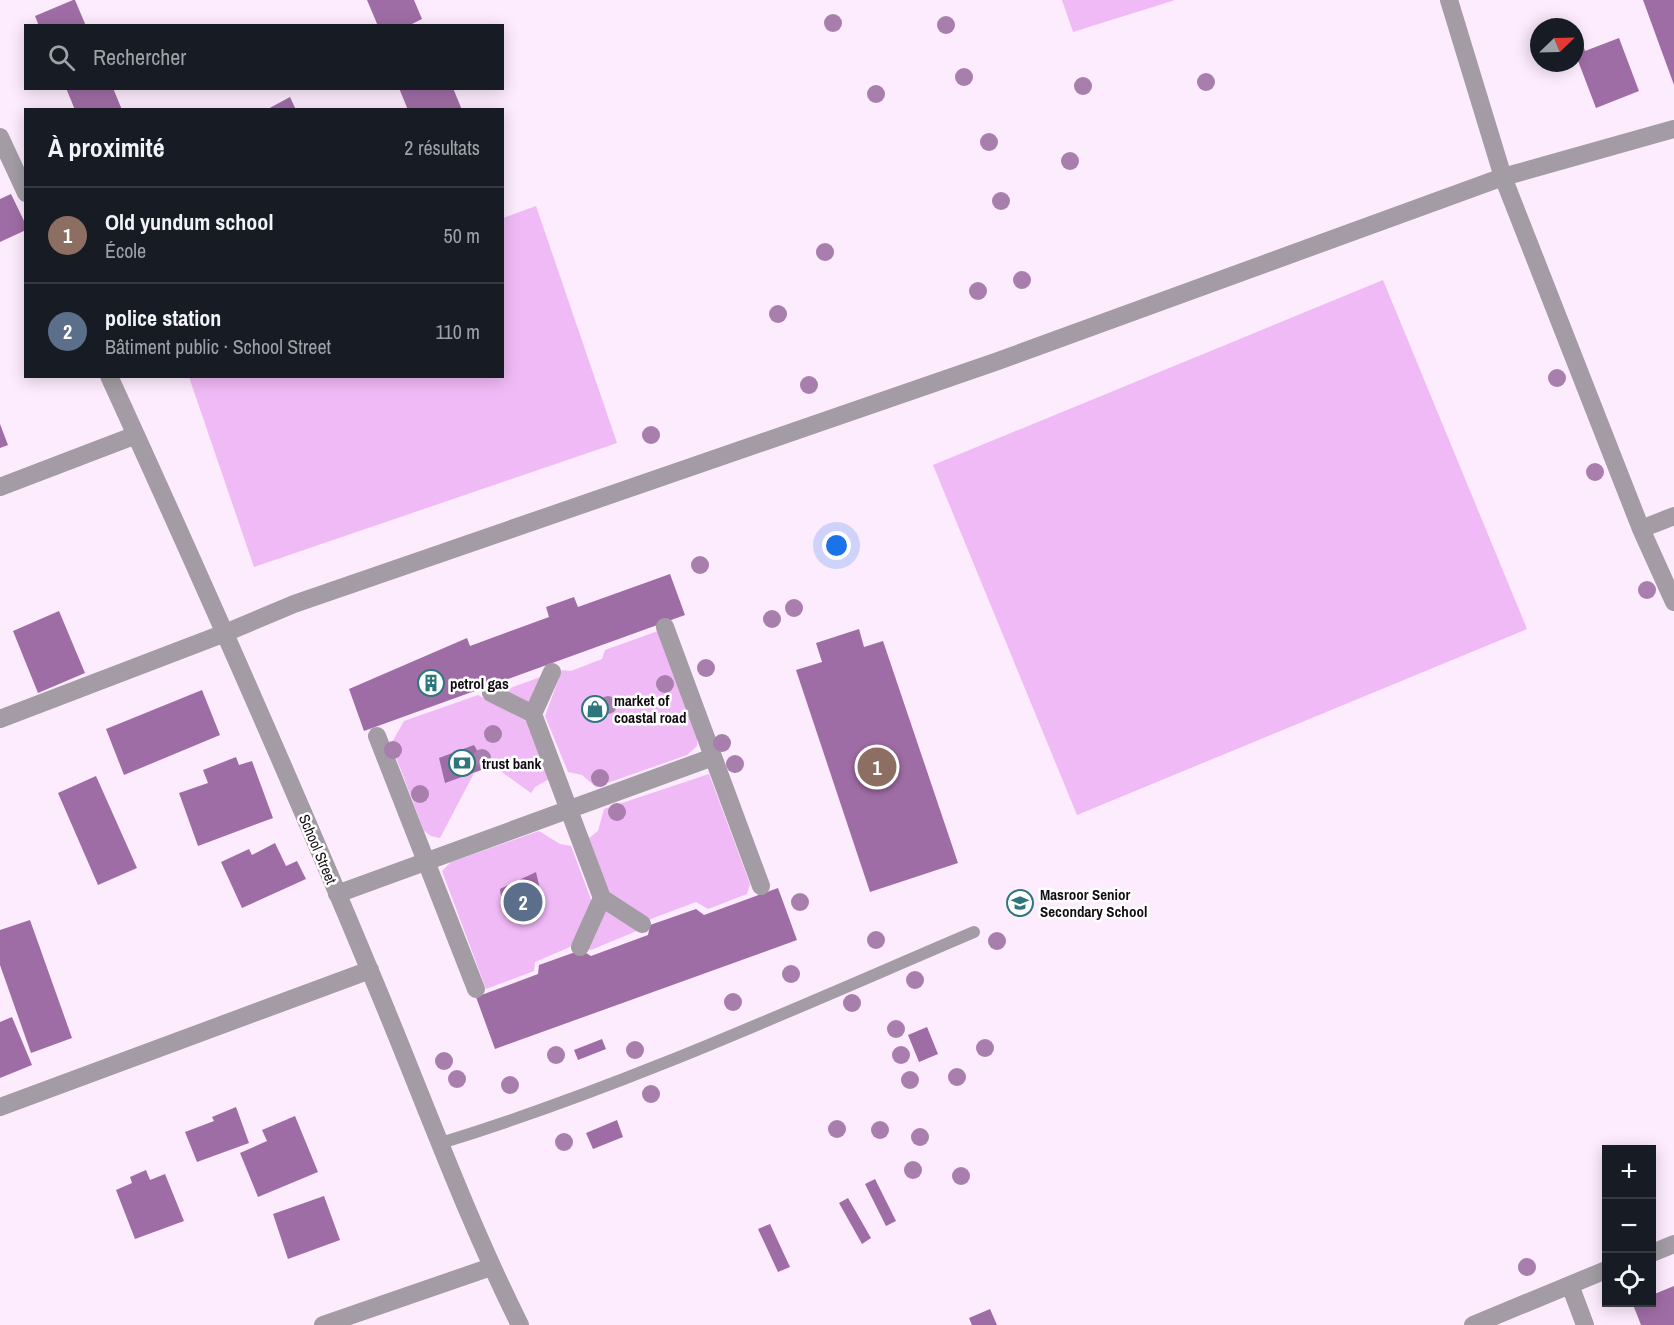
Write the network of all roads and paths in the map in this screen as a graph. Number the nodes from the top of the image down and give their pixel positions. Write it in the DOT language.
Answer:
graph roads {
  1 [pos="1449,0"];
  2 [pos="1674,129"];
  3 [pos="0,137"];
  4 [pos="1503,177"];
  5 [pos="24,189"];
  6 [pos="110,378"];
  7 [pos="136,435"];
  8 [pos="0,488"];
  9 [pos="1674,516"];
  10 [pos="1641,529"];
  11 [pos="1674,602"];
  12 [pos="665,627"];
  13 [pos="225,633"];
  14 [pos="552,672"];
  15 [pos="491,693"];
  16 [pos="533,714"];
  17 [pos="0,719"];
  18 [pos="377,736"];
  19 [pos="713,757"];
  20 [pos="569,809"];
  21 [pos="426,861"];
  22 [pos="761,886"];
  23 [pos="337,894"];
  24 [pos="602,898"];
  25 [pos="642,924"];
  26 [pos="974,932"];
  27 [pos="580,947"];
  28 [pos="370,970"];
  29 [pos="476,989"];
  30 [pos="0,1107"];
  31 [pos="441,1143"];
  32 [pos="1674,1244"];
  33 [pos="1656,1251"];
  34 [pos="491,1267"];
  35 [pos="1602,1272"];
  36 [pos="1569,1285"];
  37 [pos="322,1325"];
  38 [pos="520,1325"];
  39 [pos="1473,1325"];
  40 [pos="1585,1325"];
  1 -- 4 [label="street"];
  2 -- 4 [label="street"];
  3 -- 5 [label="street"];
  4 -- 10 [label="street"];
  4 -- 13 [label="street"];
  6 -- 7 [label="street, School Street"];
  7 -- 8 [label="street"];
  7 -- 13 [label="street, School Street"];
  9 -- 10 [label="street"];
  10 -- 11 [label="street"];
  12 -- 19 [label="street"];
  13 -- 17 [label="street"];
  13 -- 23 [label="street, School Street"];
  14 -- 16 [label="street"];
  15 -- 16 [label="street"];
  16 -- 20 [label="street"];
  18 -- 21 [label="street"];
  19 -- 20 [label="street"];
  19 -- 22 [label="street"];
  20 -- 21 [label="street"];
  20 -- 24 [label="street"];
  21 -- 23 [label="street"];
  21 -- 29 [label="street"];
  23 -- 28 [label="street, School Street"];
  24 -- 25 [label="street"];
  24 -- 27 [label="street"];
  26 -- 31 [label="lane"];
  28 -- 30 [label="street"];
  28 -- 31 [label="street, School Street"];
  31 -- 34 [label="street, School Street"];
  32 -- 33 [label="street"];
  34 -- 37 [label="street"];
  34 -- 38 [label="street, School Street"];
  35 -- 36 [label="street"];
  36 -- 39 [label="street"];
  36 -- 40 [label="street"];
}
